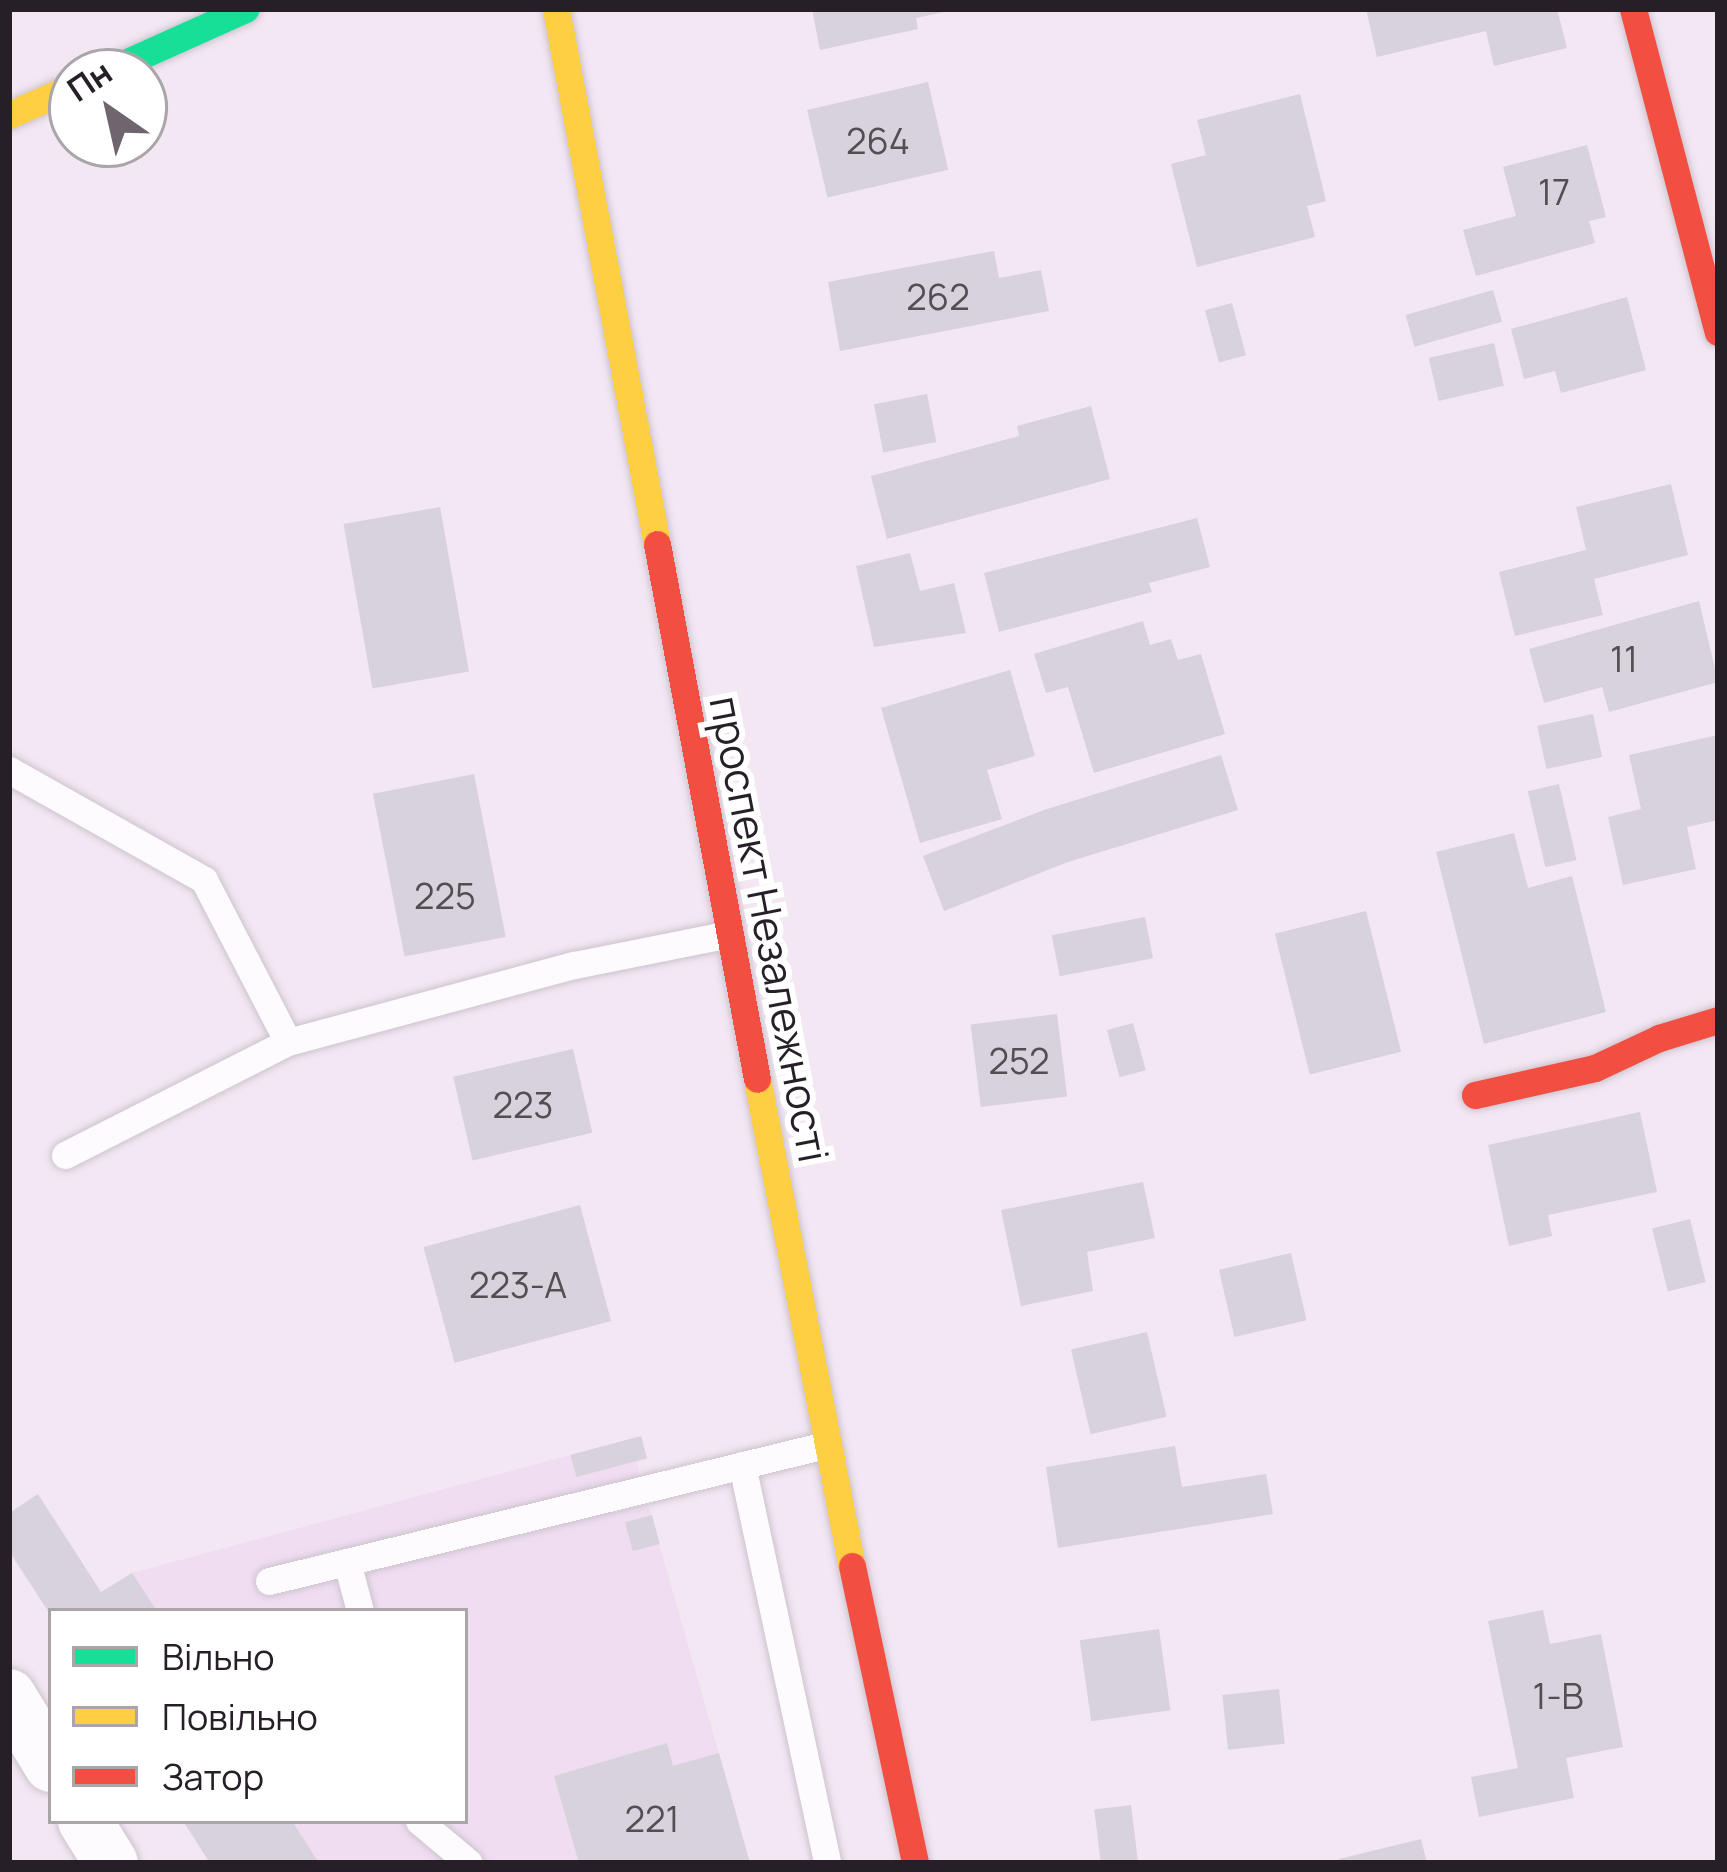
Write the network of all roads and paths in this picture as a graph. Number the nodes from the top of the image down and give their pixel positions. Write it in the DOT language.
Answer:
graph roads {
  1 [pos="245,9"];
  2 [pos="556,9"];
  3 [pos="1633,9"];
  4 [pos="158,48"];
  5 [pos="48,98"];
  6 [pos="9,115"];
  7 [pos="1718,332"];
  8 [pos="9,770"];
  9 [pos="728,934"];
  10 [pos="1718,1020"];
  11 [pos="288,1042"];
  12 [pos="1475,1095"];
  13 [pos="65,1155"];
  14 [pos="826,1445"];
  15 [pos="742,1465"];
  16 [pos="347,1562"];
  17 [pos="269,1581"];
  18 [pos="359,1608"];
  19 [pos="9,1696"];
  20 [pos="48,1760"];
  21 [pos="88,1824"];
  22 [pos="423,1824"];
  23 [pos="111,1863"];
  24 [pos="469,1863"];
  25 [pos="827,1863"];
  26 [pos="915,1863"];
  1 -- 4 [label="main road"];
  2 -- 9 [label="main road, проспект Незалежності"];
  3 -- 7 [label="main road"];
  5 -- 6 [label="main road"];
  8 -- 11 [label="lane"];
  9 -- 11 [label="lane"];
  9 -- 14 [label="main road, проспект Незалежності"];
  10 -- 12 [label="main road"];
  11 -- 13 [label="lane"];
  14 -- 15 [label="lane"];
  14 -- 26 [label="main road, проспект Незалежності"];
  15 -- 16 [label="lane"];
  15 -- 25 [label="lane"];
  16 -- 17 [label="lane"];
  16 -- 18 [label="lane"];
  19 -- 20 [label="street"];
  21 -- 23 [label="street"];
  22 -- 24 [label="lane"];
}
